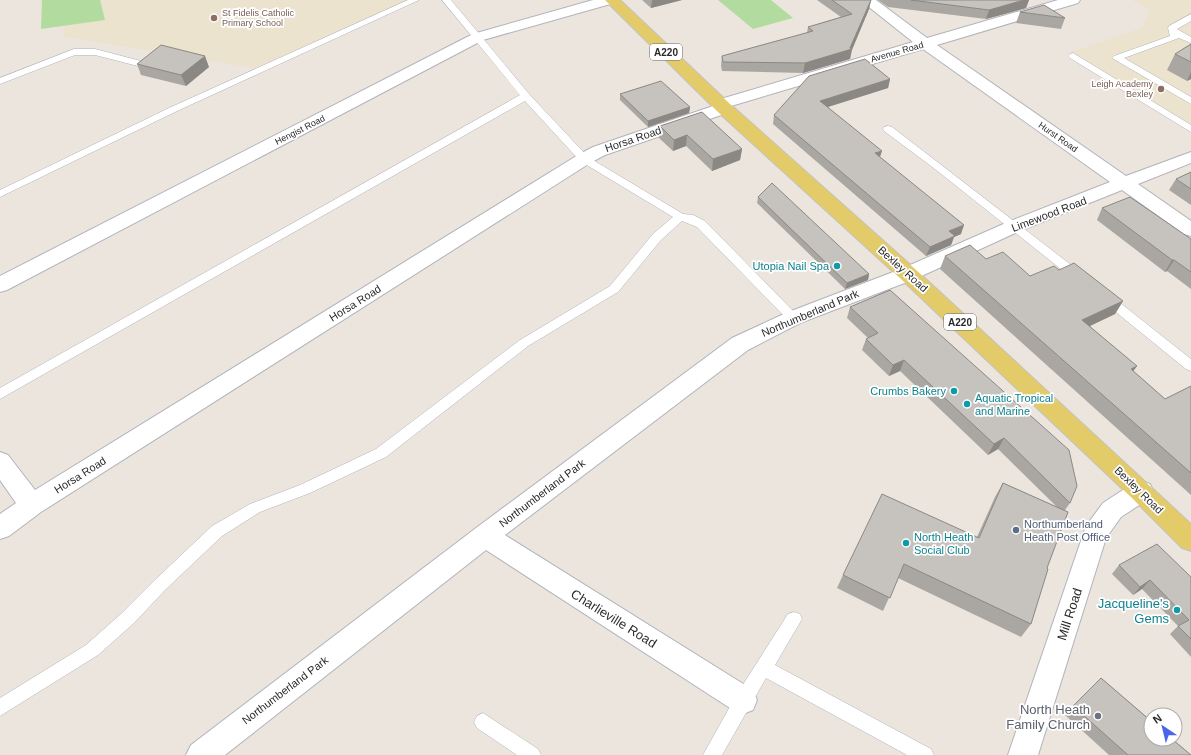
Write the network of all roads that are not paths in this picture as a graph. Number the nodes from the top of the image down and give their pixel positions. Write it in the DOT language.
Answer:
graph roads {
  1 [pos="415,0"];
  2 [pos="446,0"];
  3 [pos="610,0"];
  4 [pos="867,0"];
  5 [pos="1073,0"];
  6 [pos="1191,16"];
  7 [pos="1173,31"];
  8 [pos="478,37"];
  9 [pos="1191,40"];
  10 [pos="924,43"];
  11 [pos="1073,56"];
  12 [pos="138,63"];
  13 [pos="0,81"];
  14 [pos="526,96"];
  15 [pos="1191,101"];
  16 [pos="722,106"];
  17 [pos="1191,129"];
  18 [pos="888,130"];
  19 [pos="1191,157"];
  20 [pos="584,159"];
  21 [pos="1124,184"];
  22 [pos="0,194"];
  23 [pos="680,217"];
  24 [pos="1016,226"];
  25 [pos="1191,230"];
  26 [pos="908,274"];
  27 [pos="0,284"];
  28 [pos="793,318"];
  29 [pos="1191,366"];
  30 [pos="0,394"];
  31 [pos="0,462"];
  32 [pos="1141,491"];
  33 [pos="32,505"];
  34 [pos="0,528"];
  35 [pos="485,536"];
  36 [pos="1191,540"];
  37 [pos="794,619"];
  38 [pos="763,667"];
  39 [pos="743,700"];
  40 [pos="0,708"];
  41 [pos="483,722"];
  42 [pos="204,754"];
  43 [pos="532,755"];
  44 [pos="712,755"];
  45 [pos="925,755"];
  46 [pos="1022,755"];
  1 -- 22 [label="lane"];
  2 -- 8 [label="lane"];
  3 -- 8 [label="street, Hengist Road"];
  3 -- 16 [label="main road, Bexley Road / A220"];
  4 -- 10 [label="street, Hurst Road"];
  5 -- 10 [label="street, Avenue Road"];
  6 -- 7 [label="lane"];
  7 -- 9 [label="lane"];
  7 -- 15 [label="lane"];
  8 -- 14 [label="lane"];
  8 -- 27 [label="street, Hengist Road"];
  10 -- 16 [label="street, Avenue Road"];
  10 -- 21 [label="street, Hurst Road"];
  11 -- 17 [label="lane"];
  12 -- 13 [label="lane"];
  14 -- 20 [label="lane"];
  14 -- 30 [label="lane"];
  16 -- 20 [label="street, Horsa Road"];
  16 -- 26 [label="main road, Bexley Road / A220"];
  18 -- 24 [label="lane"];
  19 -- 21 [label="street, Limewood Road"];
  20 -- 23 [label="lane"];
  20 -- 33 [label="street, Horsa Road"];
  21 -- 24 [label="street, Limewood Road"];
  21 -- 25 [label="street, Hurst Road"];
  23 -- 28 [label="lane"];
  23 -- 40 [label="lane"];
  24 -- 26 [label="street, Limewood Road"];
  24 -- 29 [label="lane"];
  26 -- 28 [label="street, Northumberland Park"];
  26 -- 32 [label="main road, Bexley Road / A220"];
  28 -- 35 [label="street, Northumberland Park"];
  31 -- 33 [label="street"];
  32 -- 36 [label="main road, Bexley Road / A220"];
  32 -- 46 [label="street, Mill Road"];
  33 -- 34 [label="street, Horsa Road"];
  35 -- 39 [label="street, Charlieville Road"];
  35 -- 42 [label="street, Northumberland Park"];
  37 -- 38 [label="lane"];
  38 -- 39 [label="lane"];
  38 -- 45 [label="lane"];
  39 -- 44 [label="lane"];
  41 -- 43 [label="lane"];
}
